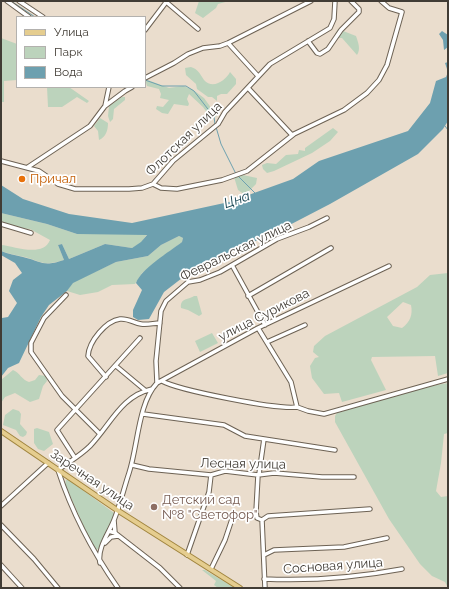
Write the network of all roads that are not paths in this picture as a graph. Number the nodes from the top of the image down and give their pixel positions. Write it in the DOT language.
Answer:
graph roads {
  1 [pos="7,1"];
  2 [pos="19,1"];
  3 [pos="166,1"];
  4 [pos="311,1"];
  5 [pos="335,1"];
  6 [pos="352,1"];
  7 [pos="382,1"];
  8 [pos="28,16"];
  9 [pos="42,16"];
  10 [pos="146,29"];
  11 [pos="198,29"];
  12 [pos="308,42"];
  13 [pos="228,43"];
  14 [pos="258,76"];
  15 [pos="146,77"];
  16 [pos="109,88"];
  17 [pos="130,88"];
  18 [pos="248,88"];
  19 [pos="105,106"];
  20 [pos="292,135"];
  21 [pos="1,161"];
  22 [pos="28,167"];
  23 [pos="153,184"];
  24 [pos="326,218"];
  25 [pos="1,224"];
  26 [pos="31,233"];
  27 [pos="331,248"];
  28 [pos="232,265"];
  29 [pos="389,266"];
  30 [pos="66,295"];
  31 [pos="248,296"];
  32 [pos="160,323"];
  33 [pos="265,325"];
  34 [pos="305,325"];
  35 [pos="258,328"];
  36 [pos="140,338"];
  37 [pos="267,342"];
  38 [pos="116,366"];
  39 [pos="106,377"];
  40 [pos="448,379"];
  41 [pos="162,381"];
  42 [pos="157,383"];
  43 [pos="152,389"];
  44 [pos="146,390"];
  45 [pos="297,407"];
  46 [pos="76,409"];
  47 [pos="143,414"];
  48 [pos="1,431"];
  49 [pos="100,434"];
  50 [pos="264,439"];
  51 [pos="335,450"];
  52 [pos="75,458"];
  53 [pos="48,463"];
  54 [pos="132,465"];
  55 [pos="58,470"];
  56 [pos="65,474"];
  57 [pos="258,474"];
  58 [pos="211,475"];
  59 [pos="354,477"];
  60 [pos="62,480"];
  61 [pos="1,506"];
  62 [pos="370,509"];
  63 [pos="116,510"];
  64 [pos="256,515"];
  65 [pos="114,519"];
  66 [pos="262,520"];
  67 [pos="1,525"];
  68 [pos="109,531"];
  69 [pos="115,532"];
  70 [pos="119,536"];
  71 [pos="387,538"];
  72 [pos="102,547"];
  73 [pos="92,550"];
  74 [pos="187,555"];
  75 [pos="264,555"];
  76 [pos="100,563"];
  77 [pos="1,565"];
  78 [pos="211,569"];
  79 [pos="402,569"];
  80 [pos="264,579"];
  81 [pos="56,587"];
  82 [pos="22,588"];
  83 [pos="118,588"];
  84 [pos="180,588"];
  85 [pos="240,588"];
  86 [pos="265,588"];
  1 -- 8 [label="street"];
  2 -- 9 [label="street"];
  3 -- 10 [label="street"];
  3 -- 11 [label="street"];
  4 -- 13 [label="street"];
  5 -- 12 [label="street, Флотская улица"];
  6 -- 12 [label="street"];
  7 -- 20 [label="street"];
  12 -- 14 [label="street, Флотская улица"];
  13 -- 14 [label="street"];
  13 -- 15 [label="street"];
  14 -- 18 [label="street, Флотская улица"];
  16 -- 19 [label="street"];
  17 -- 19 [label="street"];
  18 -- 20 [label="street"];
  18 -- 23 [label="street, Флотская улица"];
  19 -- 22 [label="street"];
  20 -- 23 [label="street"];
  21 -- 22 [label="street, Флотская улица"];
  22 -- 23 [label="street, Флотская улица"];
  24 -- 28 [label="street, Февральская улица"];
  25 -- 26 [label="street"];
  27 -- 31 [label="street"];
  28 -- 31 [label="street"];
  28 -- 32 [label="street, Февральская улица"];
  29 -- 33 [label="street, улица Сурикова"];
  30 -- 46 [label="street"];
  31 -- 33 [label="street"];
  32 -- 39 [label="street"];
  32 -- 42 [label="street, Февральская улица"];
  33 -- 35 [label="street, улица Сурикова"];
  34 -- 37 [label="street"];
  35 -- 37 [label="street"];
  35 -- 41 [label="street, улица Сурикова"];
  36 -- 38 [label="street"];
  37 -- 45 [label="street"];
  38 -- 39 [label="street"];
  38 -- 44 [label="street"];
  39 -- 46 [label="street"];
  40 -- 45 [label="street"];
  41 -- 42 [label="street, улица Сурикова"];
  41 -- 45 [label="street"];
  42 -- 43 [label="street, улица Сурикова"];
  43 -- 44 [label="street"];
  43 -- 47 [label="street"];
  44 -- 49 [label="street"];
  46 -- 49 [label="street"];
  46 -- 52 [label="street"];
  47 -- 50 [label="street"];
  47 -- 54 [label="street"];
  48 -- 53 [label="main road, Заречная улица"];
  49 -- 52 [label="street"];
  50 -- 51 [label="street"];
  50 -- 57 [label="street"];
  52 -- 55 [label="street"];
  53 -- 55 [label="main road, Заречная улица"];
  53 -- 61 [label="street"];
  54 -- 58 [label="street, Лесная улица"];
  54 -- 63 [label="street"];
  55 -- 56 [label="main road, Заречная улица"];
  55 -- 60 [label="street"];
  56 -- 60 [label="street"];
  56 -- 63 [label="main road, Заречная улица"];
  57 -- 58 [label="street, Лесная улица"];
  57 -- 59 [label="street, Лесная улица"];
  57 -- 64 [label="street"];
  58 -- 74 [label="street"];
  60 -- 73 [label="street"];
  62 -- 66 [label="street"];
  63 -- 65 [label="street"];
  63 -- 74 [label="main road, Заречная улица"];
  64 -- 66 [label="street"];
  64 -- 78 [label="street"];
  65 -- 68 [label="street"];
  65 -- 69 [label="street"];
  66 -- 75 [label="street"];
  67 -- 81 [label="street"];
  68 -- 69 [label="street"];
  68 -- 72 [label="street"];
  69 -- 70 [label="street"];
  70 -- 72 [label="street"];
  70 -- 84 [label="street"];
  71 -- 75 [label="street"];
  72 -- 73 [label="street"];
  72 -- 76 [label="street"];
  73 -- 76 [label="street"];
  74 -- 78 [label="main road, Заречная улица"];
  75 -- 80 [label="street"];
  76 -- 83 [label="street"];
  77 -- 82 [label="street"];
  78 -- 85 [label="main road, Заречная улица"];
  79 -- 80 [label="street, Сосновая улица"];
  80 -- 86 [label="street"];
}
